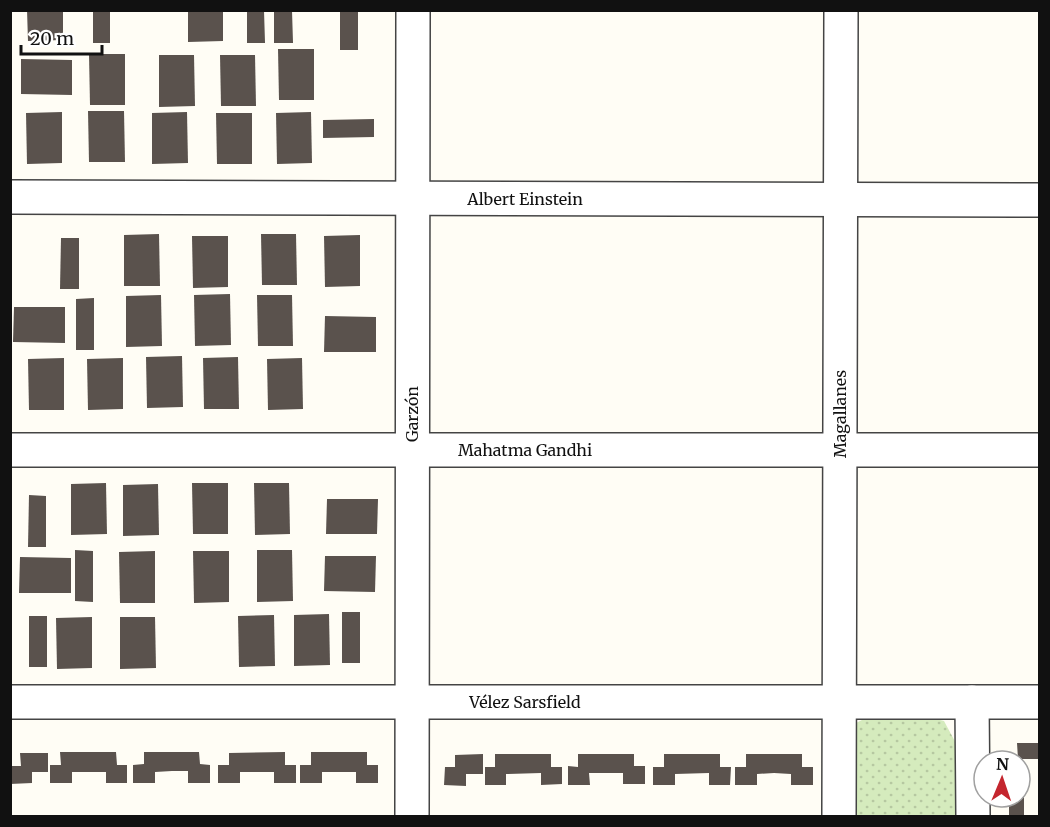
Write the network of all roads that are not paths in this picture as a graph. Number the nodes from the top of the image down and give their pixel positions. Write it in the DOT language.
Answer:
graph roads {
  1 [pos="413,10"];
  2 [pos="841,10"];
  3 [pos="10,197"];
  4 [pos="413,198"];
  5 [pos="840,200"];
  6 [pos="1040,200"];
  7 [pos="10,450"];
  8 [pos="412,450"];
  9 [pos="840,450"];
  10 [pos="1040,450"];
  11 [pos="10,702"];
  12 [pos="412,702"];
  13 [pos="840,702"];
  14 [pos="972,702"];
  15 [pos="1040,702"];
  16 [pos="412,816"];
  17 [pos="839,816"];
  18 [pos="973,816"];
  1 -- 4 [label="street, Garzón"];
  2 -- 5 [label="street, Magallanes"];
  3 -- 4 [label="street, Albert Einstein"];
  4 -- 5 [label="street, Albert Einstein"];
  4 -- 8 [label="street, Garzón"];
  5 -- 6 [label="street, Albert Einstein"];
  5 -- 9 [label="street, Magallanes"];
  7 -- 8 [label="street, Mahatma Gandhi"];
  8 -- 9 [label="street, Mahatma Gandhi"];
  8 -- 12 [label="street, Garzón"];
  9 -- 10 [label="street, Mahatma Gandhi"];
  9 -- 13 [label="street, Magallanes"];
  11 -- 12 [label="street, Vélez Sarsfield"];
  12 -- 13 [label="street, Vélez Sarsfield"];
  12 -- 16 [label="street, Garzón"];
  13 -- 14 [label="street, Vélez Sarsfield"];
  13 -- 17 [label="street, Magallanes"];
  14 -- 15 [label="street, Vélez Sarsfield"];
  14 -- 18 [label="street"];
}
